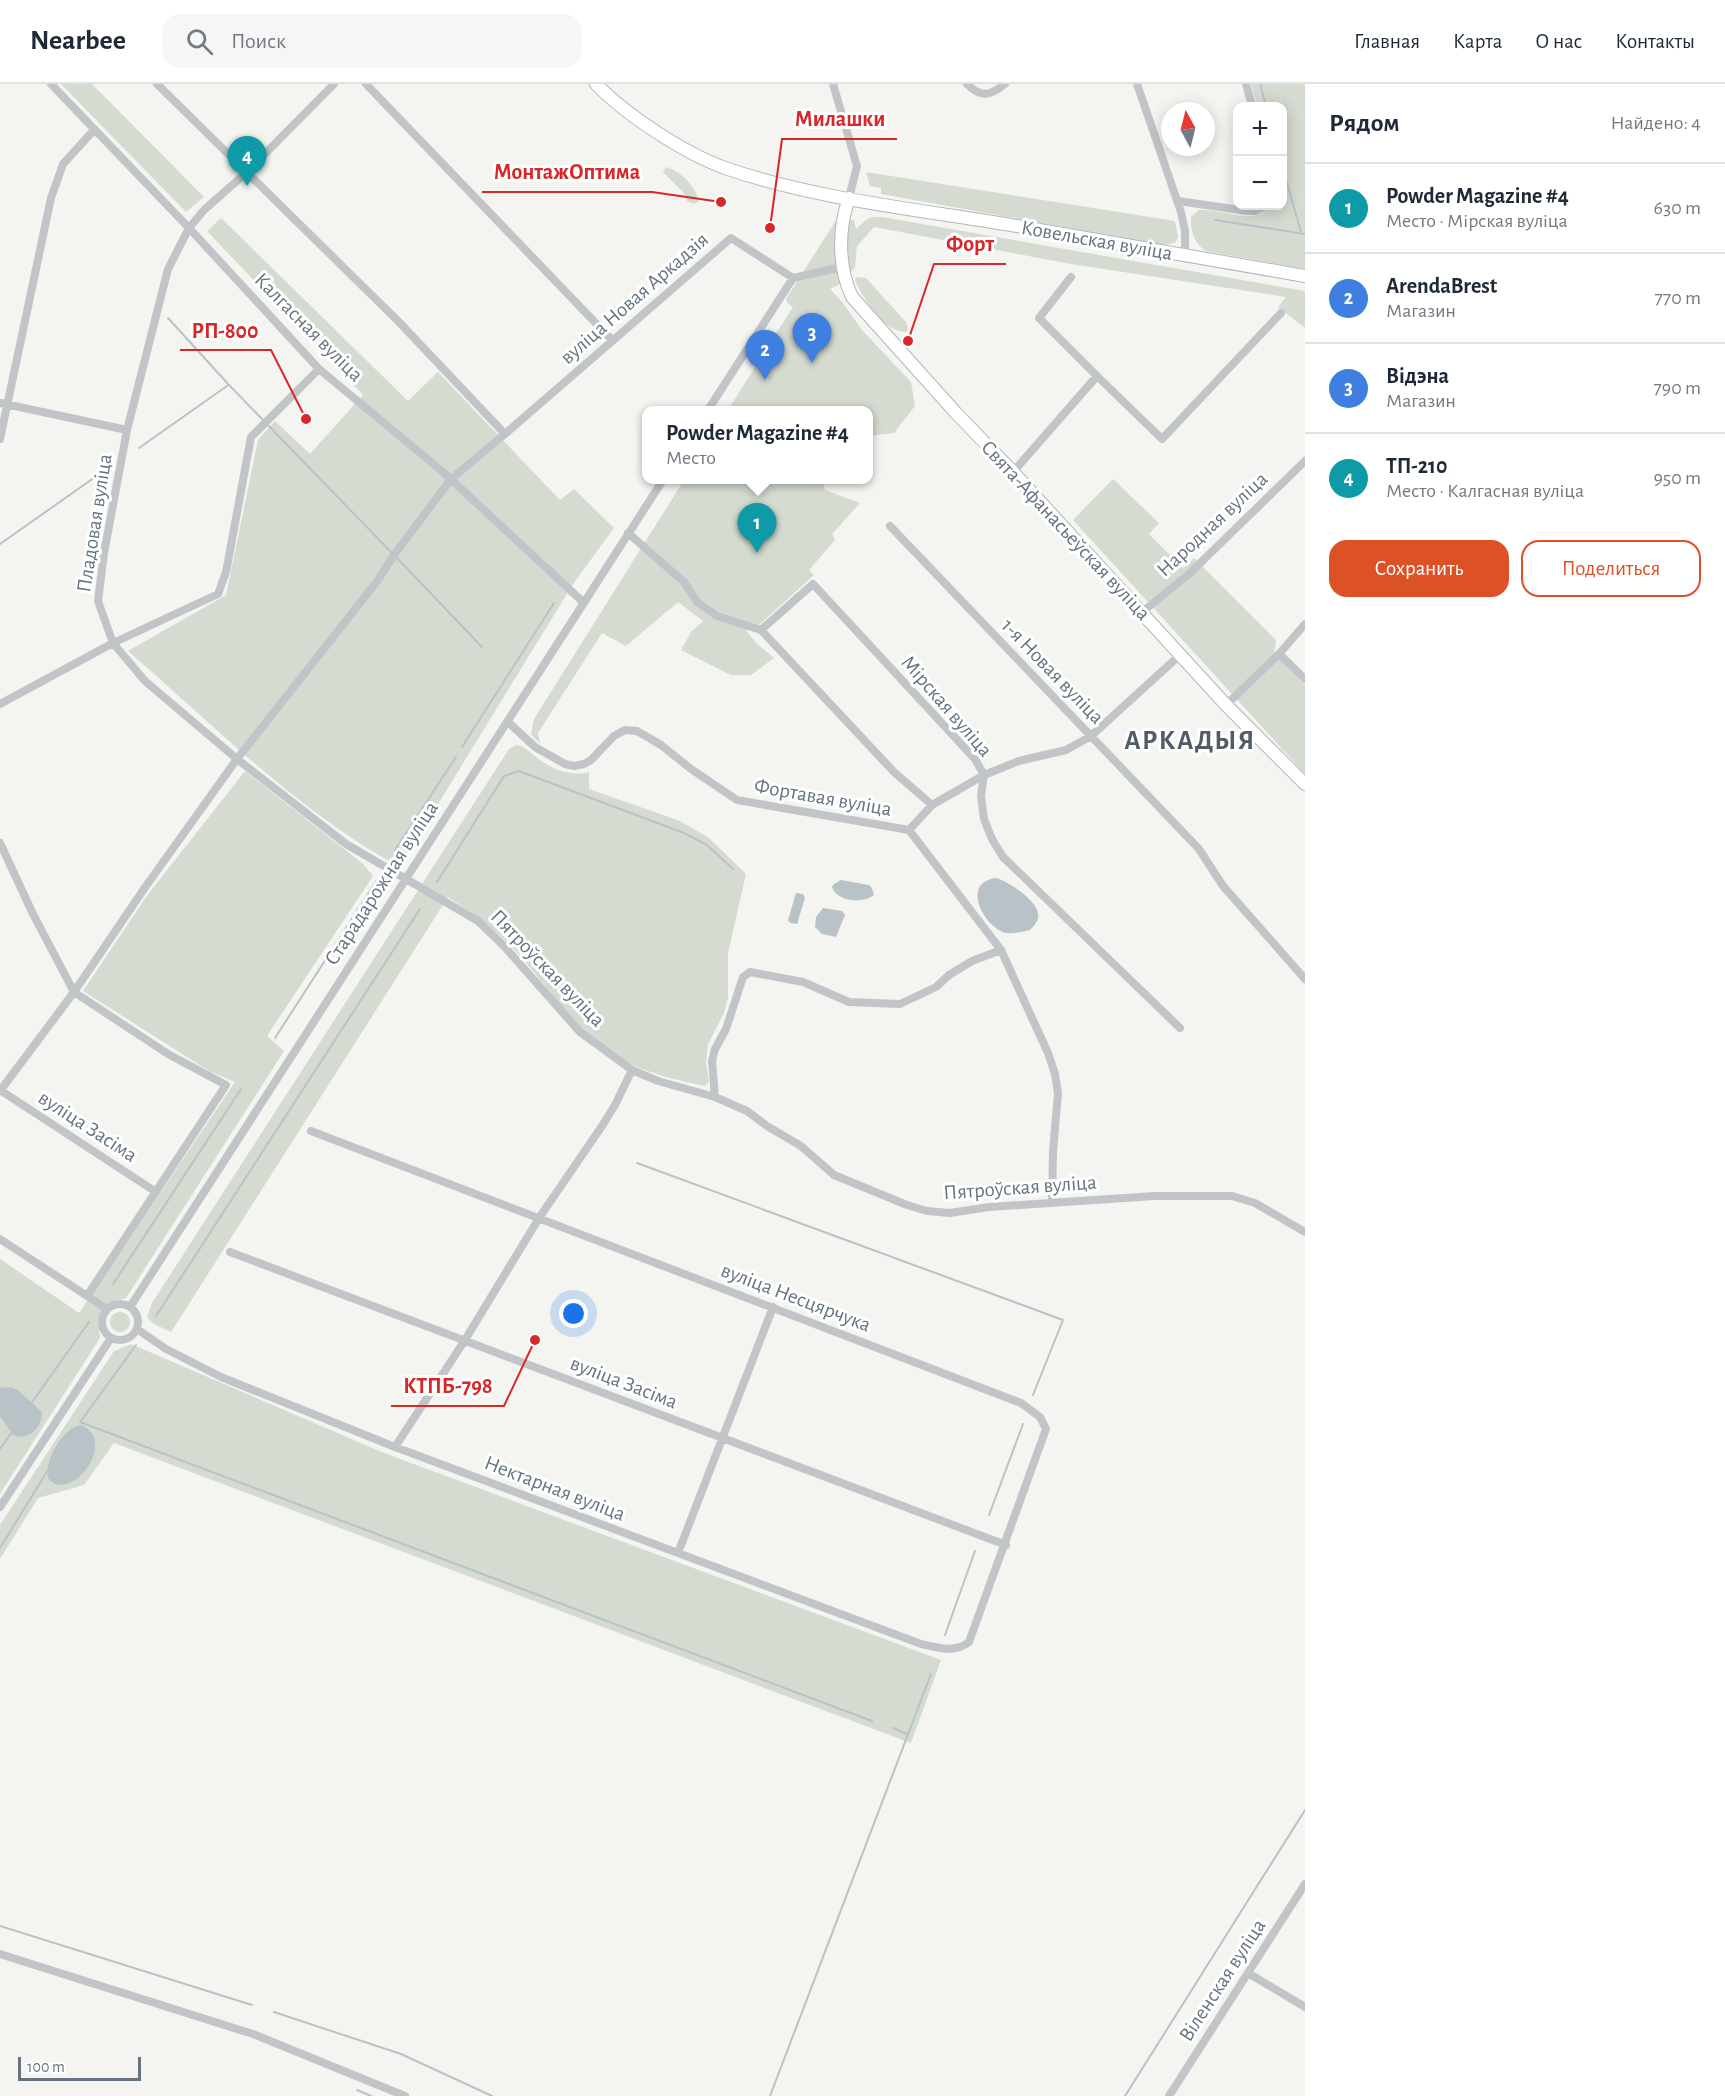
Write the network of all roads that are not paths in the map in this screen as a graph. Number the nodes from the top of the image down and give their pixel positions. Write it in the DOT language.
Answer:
graph roads {
  1 [pos="51,84"];
  2 [pos="157,84"];
  3 [pos="334,84"];
  4 [pos="366,84"];
  5 [pos="596,84"];
  6 [pos="833,84"];
  7 [pos="967,84"];
  8 [pos="1005,84"];
  9 [pos="1137,84"];
  10 [pos="1246,84"];
  11 [pos="1251,102"];
  12 [pos="94,130"];
  13 [pos="247,172"];
  14 [pos="849,198"];
  15 [pos="1178,201"];
  16 [pos="1233,210"];
  17 [pos="1234,210"];
  18 [pos="1253,210"];
  19 [pos="189,228"];
  20 [pos="1185,255"];
  21 [pos="842,267"];
  22 [pos="1305,276"];
  23 [pos="1071,277"];
  24 [pos="793,278"];
  25 [pos="1281,313"];
  26 [pos="612,340"];
  27 [pos="319,369"];
  28 [pos="1097,376"];
  29 [pos="4,404"];
  30 [pos="711,406"];
  31 [pos="127,430"];
  32 [pos="505,434"];
  33 [pos="0,439"];
  34 [pos="1305,461"];
  35 [pos="1013,472"];
  36 [pos="450,478"];
  37 [pos="660,484"];
  38 [pos="890,526"];
  39 [pos="628,533"];
  40 [pos="584,602"];
  41 [pos="1141,613"];
  42 [pos="1305,624"];
  43 [pos="761,630"];
  44 [pos="113,643"];
  45 [pos="1279,654"];
  46 [pos="1180,655"];
  47 [pos="1305,679"];
  48 [pos="0,704"];
  49 [pos="1226,705"];
  50 [pos="508,722"];
  51 [pos="1091,736"];
  52 [pos="237,759"];
  53 [pos="984,775"];
  54 [pos="1305,784"];
  55 [pos="932,805"];
  56 [pos="909,830"];
  57 [pos="0,843"];
  58 [pos="405,879"];
  59 [pos="1001,950"];
  60 [pos="1305,979"];
  61 [pos="74,992"];
  62 [pos="1180,1028"];
  63 [pos="632,1070"];
  64 [pos="0,1090"];
  65 [pos="716,1097"];
  66 [pos="311,1131"];
  67 [pos="156,1192"];
  68 [pos="1052,1203"];
  69 [pos="538,1218"];
  70 [pos="1305,1232"];
  71 [pos="0,1239"];
  72 [pos="230,1252"];
  73 [pos="87,1296"];
  74 [pos="130,1307"];
  75 [pos="772,1307"];
  76 [pos="107,1309"];
  77 [pos="137,1329"];
  78 [pos="111,1338"];
  79 [pos="465,1340"];
  80 [pos="722,1439"];
  81 [pos="395,1447"];
  82 [pos="0,1507"];
  83 [pos="1006,1545"];
  84 [pos="678,1553"];
  85 [pos="969,1642"];
  86 [pos="1305,1884"];
  87 [pos="0,1954"];
  88 [pos="1248,1973"];
  89 [pos="1305,2007"];
  90 [pos="405,2096"];
  91 [pos="1168,2096"];
  1 -- 12 [label="street, Калгасная вуліца"];
  2 -- 13 [label="street"];
  3 -- 13 [label="street, Пладовая вуліца"];
  4 -- 26 [label="street"];
  5 -- 14 [label="street, Ковельская вуліца"];
  6 -- 14 [label="street"];
  7 -- 8 [label="street"];
  9 -- 15 [label="street"];
  10 -- 11 [label="street"];
  12 -- 19 [label="street, Калгасная вуліца"];
  12 -- 29 [label="street"];
  13 -- 19 [label="street, Пладовая вуліца"];
  13 -- 32 [label="street"];
  14 -- 20 [label="street, Ковельская вуліца"];
  14 -- 21 [label="street"];
  15 -- 16 [label="street"];
  15 -- 20 [label="street"];
  17 -- 18 [label="street"];
  19 -- 27 [label="street, Калгасная вуліца"];
  19 -- 31 [label="street, Пладовая вуліца"];
  20 -- 22 [label="street, Ковельская вуліца"];
  21 -- 24 [label="street"];
  21 -- 35 [label="street, Свята-Афанасьеўская вуліца"];
  23 -- 28 [label="street"];
  24 -- 26 [label="street, вуліца Новая Аркадзія"];
  24 -- 30 [label="street"];
  25 -- 28 [label="street"];
  26 -- 32 [label="street, вуліца Новая Аркадзія"];
  27 -- 36 [label="street, Калгасная вуліца"];
  27 -- 44 [label="street"];
  28 -- 35 [label="street"];
  29 -- 31 [label="street"];
  29 -- 33 [label="street"];
  31 -- 44 [label="street, Пладовая вуліца"];
  32 -- 36 [label="street, вуліца Новая Аркадзія"];
  34 -- 41 [label="street, Народная вуліца"];
  35 -- 41 [label="street, Свята-Афанасьеўская вуліца"];
  36 -- 40 [label="street, Калгасная вуліца"];
  36 -- 52 [label="street, вуліца Новая Аркадзія"];
  37 -- 39 [label="street, Старадарожная вуліца"];
  38 -- 51 [label="street, 1-я Новая вуліца"];
  39 -- 40 [label="street, Старадарожная вуліца"];
  39 -- 43 [label="street, Фортавая вуліца"];
  40 -- 50 [label="street, Старадарожная вуліца"];
  41 -- 46 [label="street, Свята-Афанасьеўская вуліца"];
  42 -- 45 [label="street"];
  43 -- 53 [label="street, Мірская вуліца"];
  43 -- 55 [label="street, Фортавая вуліца"];
  44 -- 48 [label="street"];
  44 -- 52 [label="street, Пладовая вуліца"];
  45 -- 47 [label="street"];
  45 -- 49 [label="street"];
  46 -- 49 [label="street, Свята-Афанасьеўская вуліца"];
  46 -- 51 [label="street"];
  49 -- 54 [label="street, Свята-Афанасьеўская вуліца"];
  50 -- 56 [label="street, Фортавая вуліца"];
  50 -- 58 [label="street, Старадарожная вуліца"];
  51 -- 53 [label="street"];
  51 -- 60 [label="street, 1-я Новая вуліца"];
  52 -- 58 [label="street, Пладовая вуліца"];
  52 -- 61 [label="street, вуліца Новая Аркадзія"];
  53 -- 55 [label="street"];
  53 -- 62 [label="street, Мірская вуліца"];
  55 -- 56 [label="street"];
  56 -- 59 [label="street, Фортавая вуліца"];
  57 -- 61 [label="street"];
  58 -- 63 [label="street, Пятроўская вуліца"];
  58 -- 74 [label="street, Старадарожная вуліца"];
  59 -- 65 [label="street"];
  59 -- 68 [label="street, Фортавая вуліца"];
  61 -- 64 [label="street, вуліца Новая Аркадзія"];
  61 -- 67 [label="street"];
  63 -- 65 [label="street, Пятроўская вуліца"];
  63 -- 69 [label="street"];
  64 -- 67 [label="street, вуліца Засіма"];
  65 -- 68 [label="street, Пятроўская вуліца"];
  66 -- 69 [label="street, вуліца Несцярчука"];
  67 -- 73 [label="street"];
  68 -- 70 [label="street, Пятроўская вуліца"];
  69 -- 75 [label="street, вуліца Несцярчука"];
  69 -- 79 [label="street"];
  71 -- 73 [label="street"];
  72 -- 79 [label="street, вуліца Засіма"];
  73 -- 76 [label="street"];
  74 -- 76 [label="street"];
  74 -- 77 [label="street"];
  75 -- 80 [label="street"];
  75 -- 83 [label="street, вуліца Несцярчука"];
  76 -- 78 [label="street"];
  77 -- 78 [label="street"];
  77 -- 81 [label="street, Нектарная вуліца"];
  78 -- 82 [label="street"];
  79 -- 80 [label="street, вуліца Засіма"];
  79 -- 81 [label="street"];
  80 -- 83 [label="street, вуліца Засіма"];
  80 -- 84 [label="street"];
  81 -- 84 [label="street, Нектарная вуліца"];
  83 -- 85 [label="street, вуліца Несцярчука"];
  84 -- 85 [label="street, Нектарная вуліца"];
  86 -- 88 [label="street, Віленская вуліца"];
  87 -- 90 [label="street"];
  88 -- 89 [label="street"];
  88 -- 91 [label="street, Віленская вуліца"];
}
